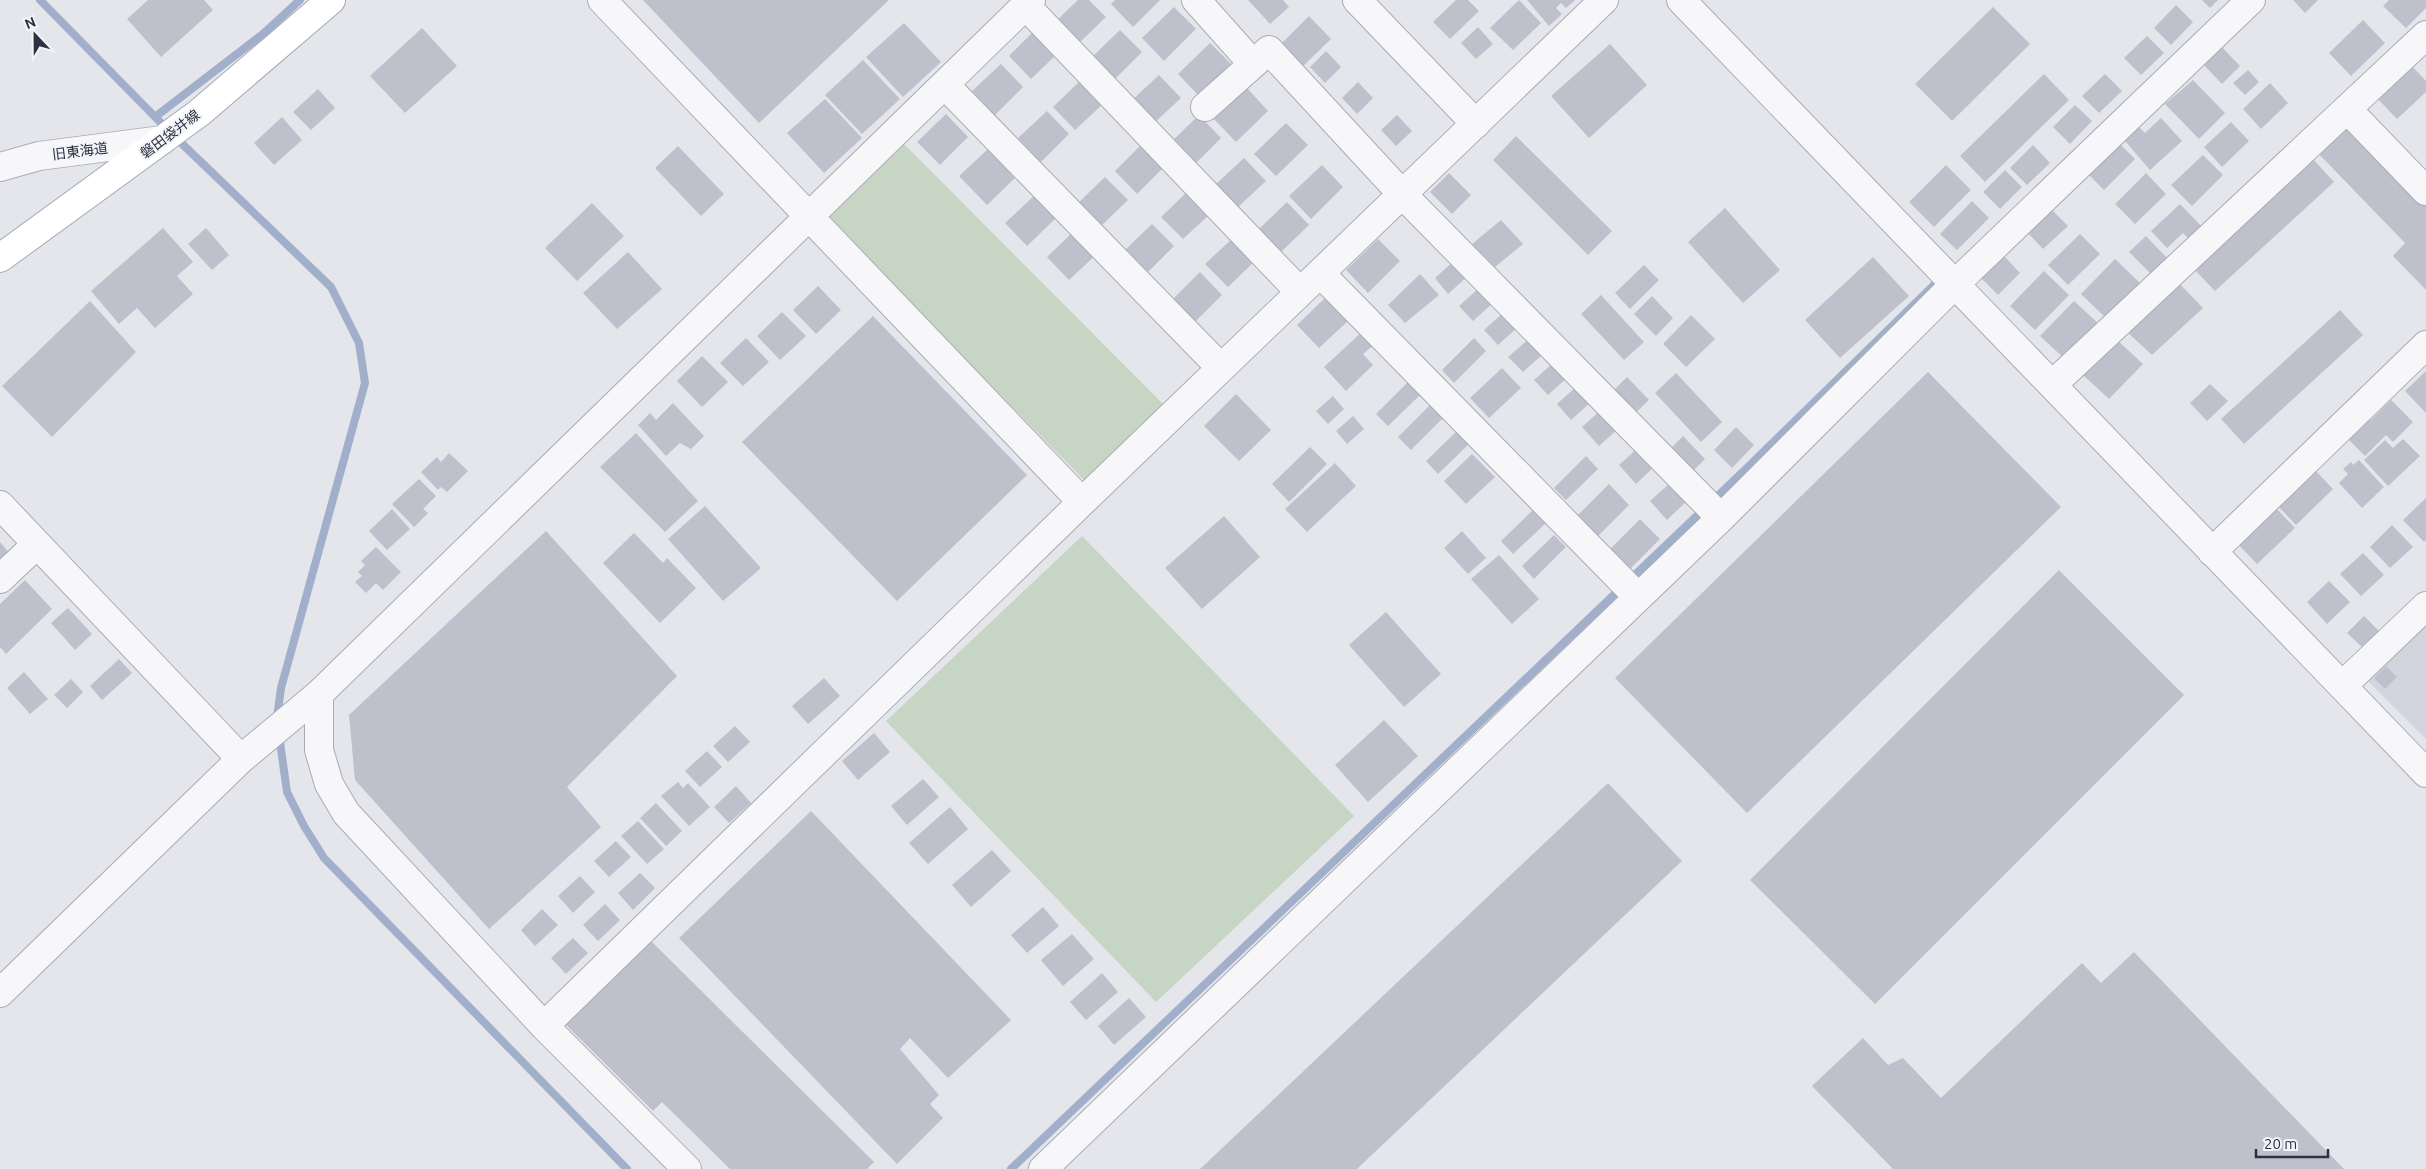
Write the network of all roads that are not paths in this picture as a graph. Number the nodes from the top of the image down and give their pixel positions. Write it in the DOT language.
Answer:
graph roads {
  1 [pos="331,0"];
  2 [pos="602,0"];
  3 [pos="1196,0"];
  4 [pos="1357,0"];
  5 [pos="1604,0"];
  6 [pos="1681,0"];
  7 [pos="2251,0"];
  8 [pos="1029,3"];
  9 [pos="2426,35"];
  10 [pos="1254,64"];
  11 [pos="945,85"];
  12 [pos="1205,107"];
  13 [pos="2347,109"];
  14 [pos="1476,124"];
  15 [pos="162,140"];
  16 [pos="0,167"];
  17 [pos="2426,191"];
  18 [pos="1402,194"];
  19 [pos="809,216"];
  20 [pos="0,258"];
  21 [pos="1320,273"];
  22 [pos="1955,284"];
  23 [pos="1300,292"];
  24 [pos="2426,345"];
  25 [pos="1221,368"];
  26 [pos="2052,385"];
  27 [pos="1082,502"];
  28 [pos="0,505"];
  29 [pos="1719,515"];
  30 [pos="37,544"];
  31 [pos="2212,552"];
  32 [pos="0,579"];
  33 [pos="1628,586"];
  34 [pos="2426,606"];
  35 [pos="2342,686"];
  36 [pos="319,694"];
  37 [pos="241,759"];
  38 [pos="2426,773"];
  39 [pos="0,992"];
  40 [pos="544,1026"];
  41 [pos="687,1169"];
  42 [pos="1043,1169"];
  1 -- 15 [label="main road, 磐田袋井線"];
  2 -- 19 [label="street"];
  3 -- 10 [label="street"];
  4 -- 14 [label="street"];
  5 -- 14 [label="street"];
  6 -- 22 [label="street"];
  7 -- 22 [label="street"];
  8 -- 11 [label="street"];
  8 -- 23 [label="street"];
  9 -- 13 [label="street"];
  10 -- 12 [label="street"];
  10 -- 18 [label="street"];
  11 -- 19 [label="street"];
  11 -- 25 [label="street"];
  13 -- 17 [label="street"];
  13 -- 26 [label="street"];
  14 -- 18 [label="street"];
  15 -- 16 [label="street, 旧東海道"];
  15 -- 20 [label="main road, 磐田袋井線"];
  18 -- 21 [label="street"];
  18 -- 29 [label="street"];
  19 -- 27 [label="street"];
  19 -- 36 [label="street"];
  21 -- 23 [label="street"];
  21 -- 33 [label="street"];
  22 -- 26 [label="street"];
  22 -- 29 [label="street"];
  23 -- 25 [label="street"];
  24 -- 31 [label="street"];
  25 -- 27 [label="street"];
  26 -- 31 [label="street"];
  27 -- 40 [label="street"];
  28 -- 30 [label="street"];
  29 -- 33 [label="street"];
  30 -- 32 [label="street"];
  30 -- 37 [label="street"];
  31 -- 35 [label="street"];
  33 -- 42 [label="street"];
  34 -- 35 [label="street"];
  35 -- 38 [label="street"];
  36 -- 37 [label="street"];
  36 -- 40 [label="street"];
  37 -- 39 [label="street"];
  40 -- 41 [label="street"];
}
